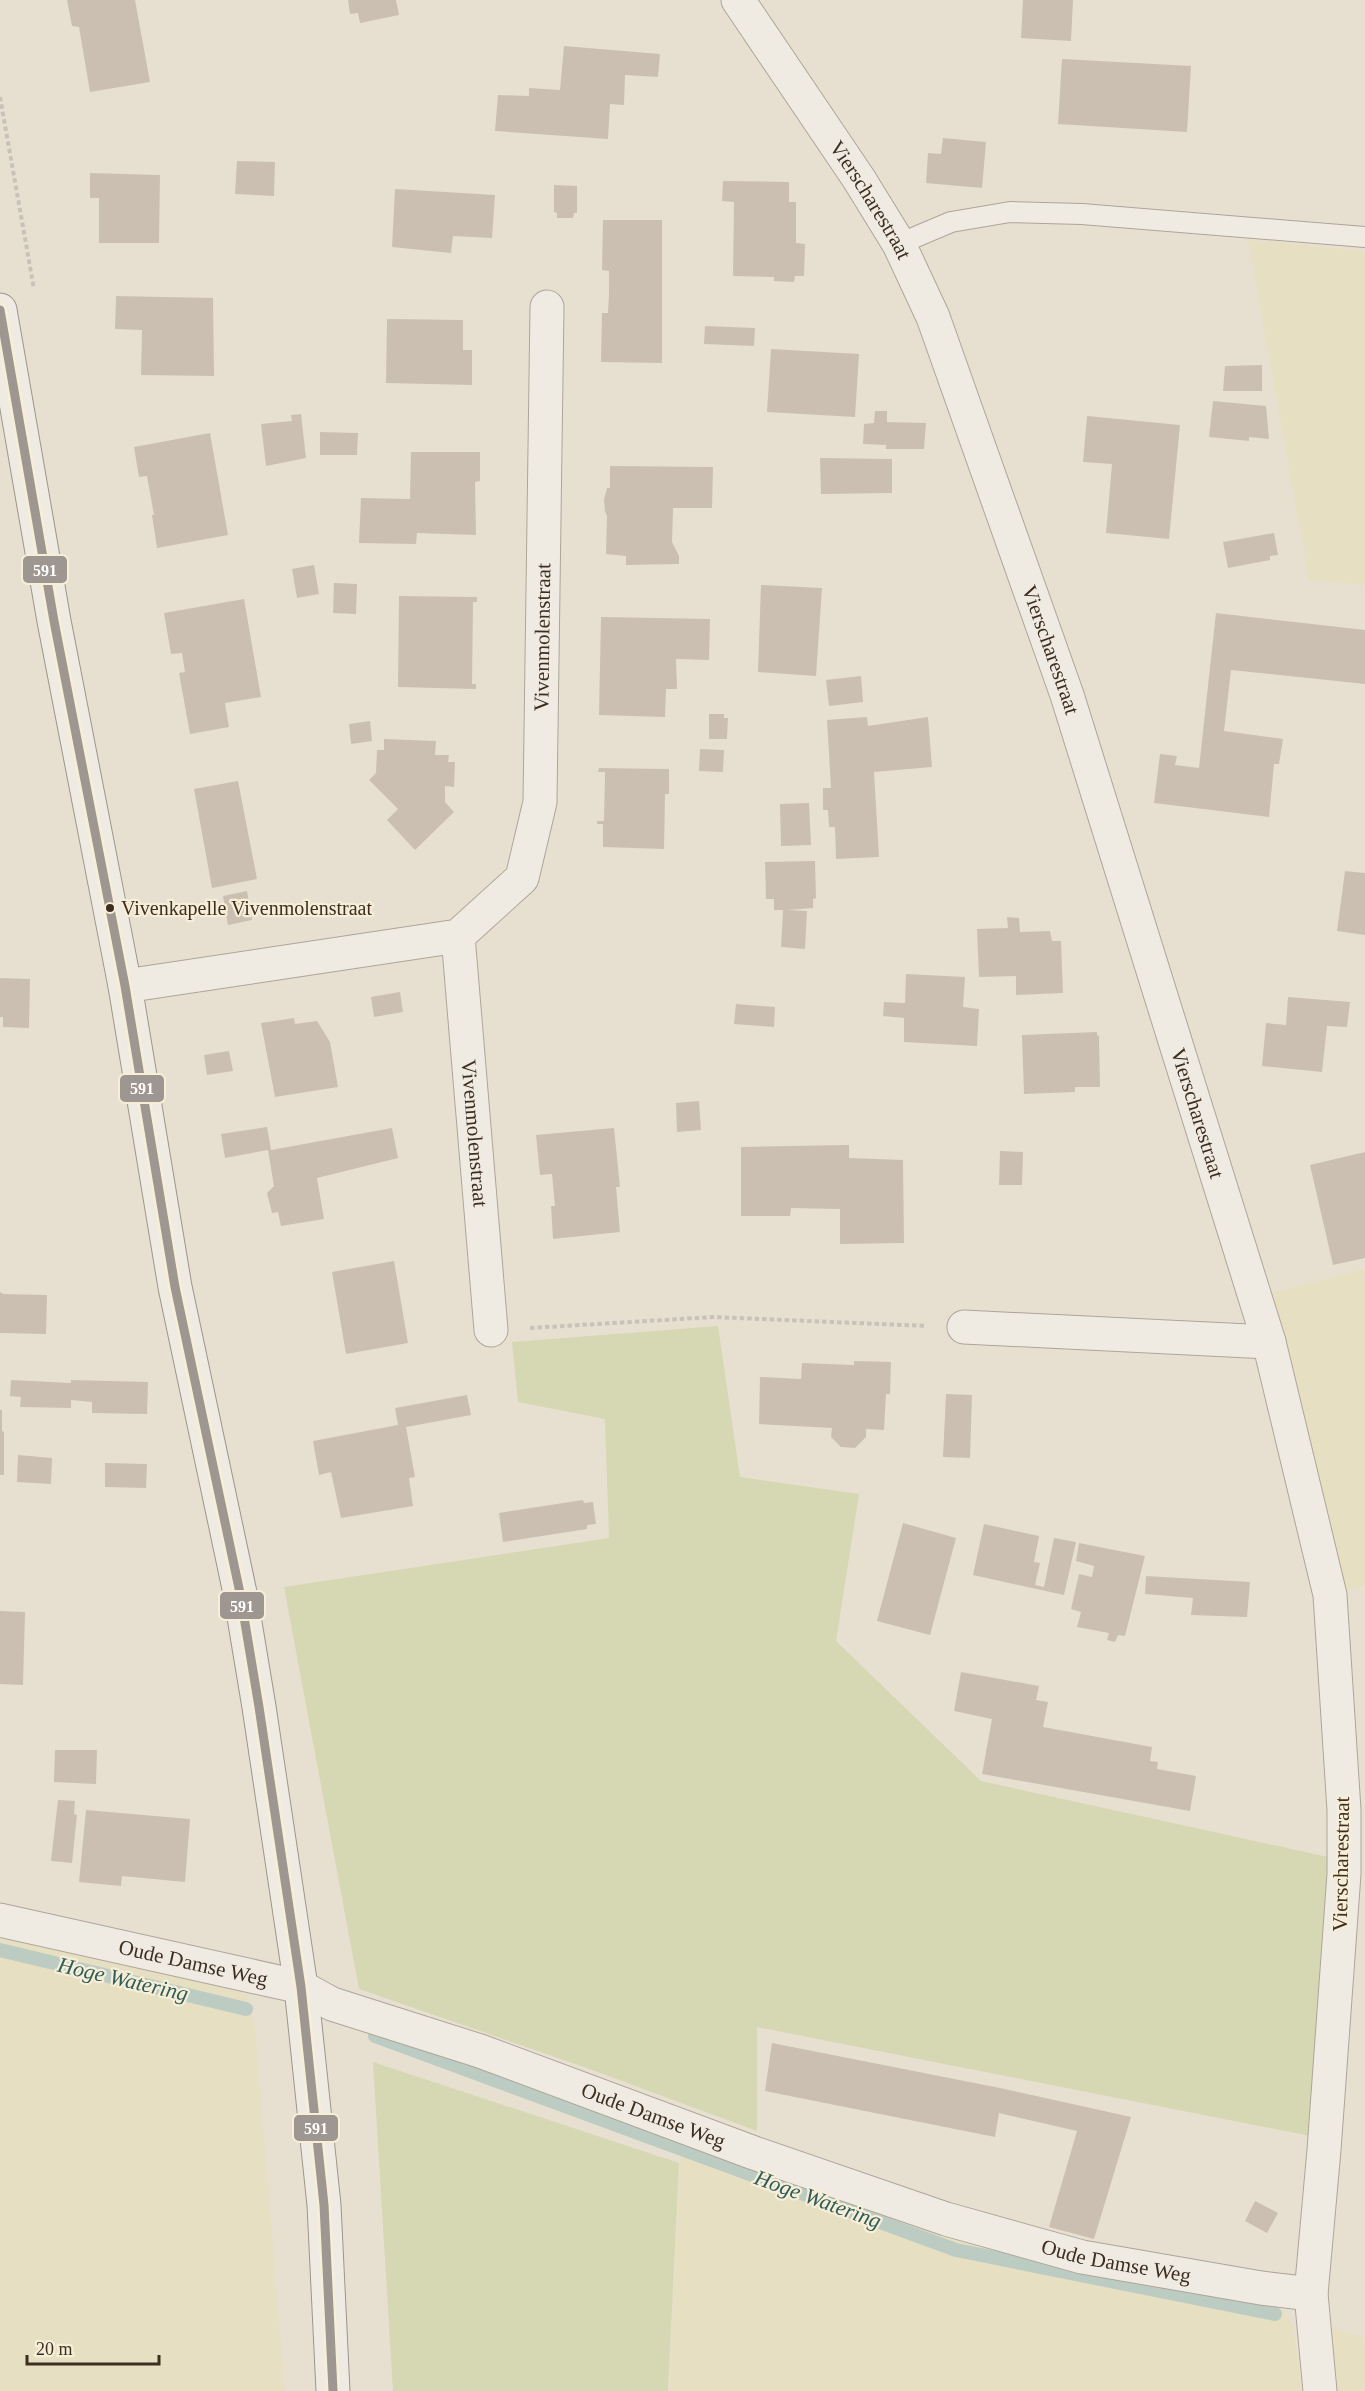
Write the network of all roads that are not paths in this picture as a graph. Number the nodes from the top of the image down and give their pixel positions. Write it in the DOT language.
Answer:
graph roads {
  1 [pos="738,0"];
  2 [pos="1365,237"];
  3 [pos="899,244"];
  4 [pos="547,307"];
  5 [pos="0,310"];
  6 [pos="458,936"];
  7 [pos="125,986"];
  8 [pos="963,1327"];
  9 [pos="491,1330"];
  10 [pos="1269,1342"];
  11 [pos="0,1920"];
  12 [pos="302,1987"];
  13 [pos="1311,2294"];
  14 [pos="333,2391"];
  15 [pos="1320,2391"];
  1 -- 3 [label="street, Vierscharestraat"];
  2 -- 3 [label="lane"];
  3 -- 10 [label="street, Vierscharestraat"];
  4 -- 6 [label="street, Vivenmolenstraat"];
  5 -- 7 [label="street"];
  6 -- 7 [label="street"];
  6 -- 9 [label="street, Vivenmolenstraat"];
  7 -- 12 [label="street"];
  8 -- 10 [label="street"];
  10 -- 13 [label="street, Vierscharestraat"];
  11 -- 12 [label="street, Oude Damse Weg"];
  12 -- 13 [label="street, Oude Damse Weg"];
  12 -- 14 [label="street"];
  13 -- 15 [label="street, Vierscharestraat"];
}
